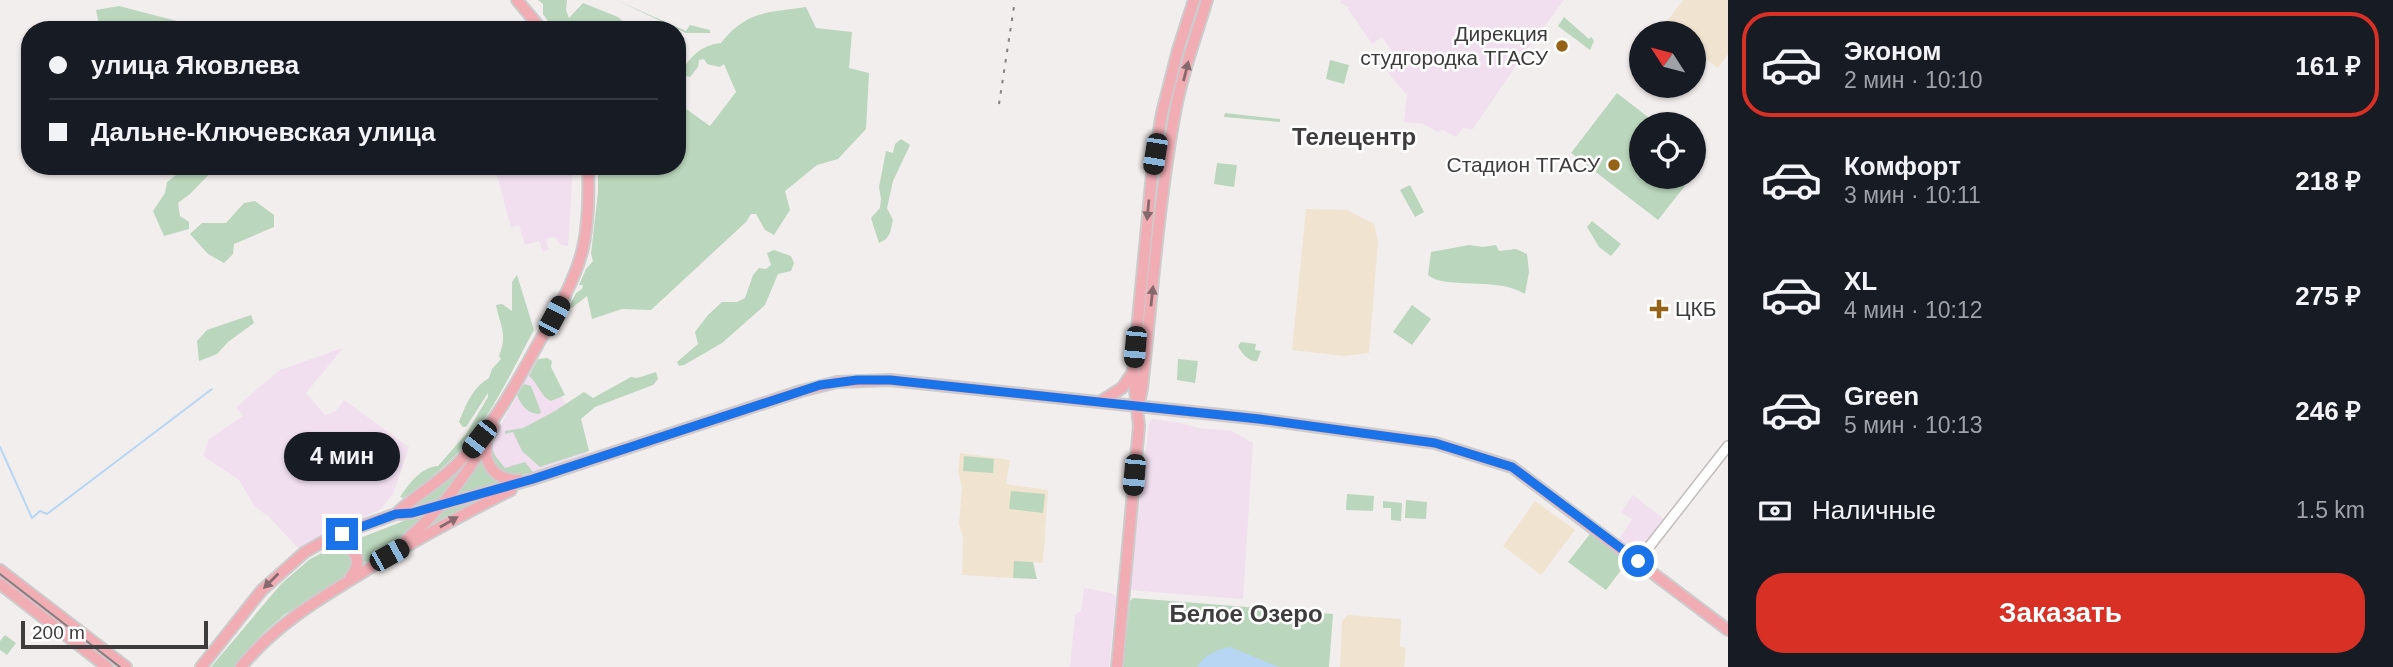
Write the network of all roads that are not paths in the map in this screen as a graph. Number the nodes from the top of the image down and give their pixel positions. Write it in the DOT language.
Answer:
graph roads {
  1 [pos="517,0"];
  2 [pos="1194,0"];
  3 [pos="1207,0"];
  4 [pos="534,21"];
  5 [pos="588,175"];
  6 [pos="1133,372"];
  7 [pos="1100,402"];
  8 [pos="1138,406"];
  9 [pos="496,417"];
  10 [pos="486,442"];
  11 [pos="1728,446"];
  12 [pos="533,479"];
  13 [pos="443,504"];
  14 [pos="396,514"];
  15 [pos="326,540"];
  16 [pos="389,555"];
  17 [pos="1638,561"];
  18 [pos="0,570"];
  19 [pos="0,584"];
  20 [pos="337,587"];
  21 [pos="1728,630"];
  22 [pos="107,667"];
  23 [pos="126,667"];
  24 [pos="201,667"];
  25 [pos="241,667"];
  26 [pos="1116,667"];
  1 -- 4 [label="main road"];
  2 -- 6 [label="main road, one-way"];
  8 -- 3 [label="main road, one-way"];
  5 -- 9 [label="main road"];
  6 -- 7 [label="main road"];
  6 -- 8 [label="main road"];
  7 -- 8 [label="main road"];
  7 -- 12 [label="main road"];
  8 -- 17 [label="main road"];
  8 -- 26 [label="main road"];
  9 -- 10 [label="main road"];
  9 -- 14 [label="main road"];
  10 -- 12 [label="main road"];
  10 -- 13 [label="main road"];
  11 -- 17 [label="street"];
  12 -- 13 [label="main road"];
  16 -- 12 [label="main road, one-way"];
  13 -- 14 [label="main road"];
  13 -- 16 [label="main road"];
  14 -- 15 [label="main road"];
  15 -- 20 [label="main road"];
  15 -- 24 [label="main road, one-way"];
  16 -- 20 [label="main road"];
  17 -- 21 [label="main road"];
  18 -- 23 [label="main road"];
  19 -- 22 [label="main road"];
  20 -- 25 [label="main road"];
}
